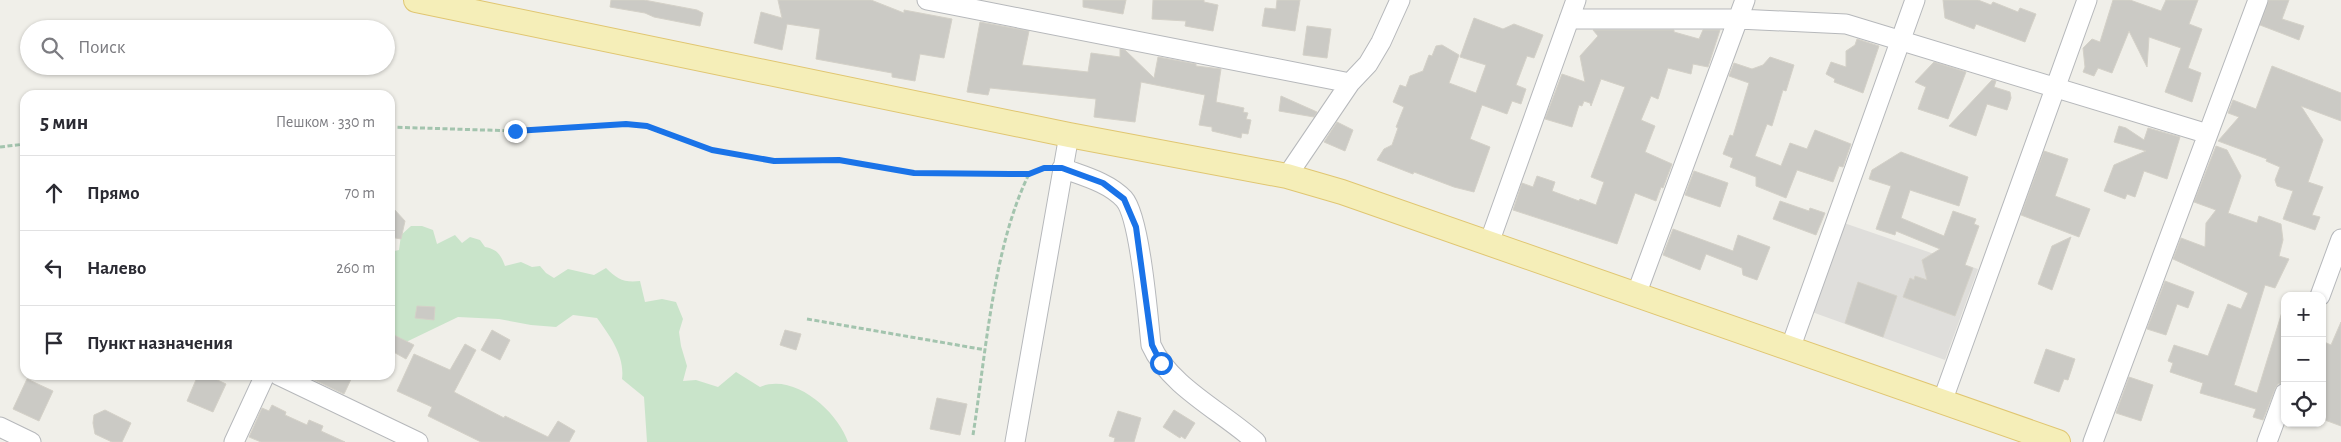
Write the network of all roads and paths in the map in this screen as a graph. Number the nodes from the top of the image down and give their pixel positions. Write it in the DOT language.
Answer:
graph roads {
  1 [pos="416,0"];
  2 [pos="927,0"];
  3 [pos="1400,0"];
  4 [pos="1576,0"];
  5 [pos="1745,0"];
  6 [pos="1915,0"];
  7 [pos="2087,0"];
  8 [pos="2258,0"];
  9 [pos="1569,19"];
  10 [pos="1738,20"];
  11 [pos="1900,40"];
  12 [pos="1350,83"];
  13 [pos="2055,88"];
  14 [pos="395,127"];
  15 [pos="2208,134"];
  16 [pos="1069,135"];
  17 [pos="20,145"];
  18 [pos="0,147"];
  19 [pos="1062,168"];
  20 [pos="1029,174"];
  21 [pos="1287,176"];
  22 [pos="2341,239"];
  23 [pos="1489,243"];
  24 [pos="2321,292"];
  25 [pos="1636,295"];
  26 [pos="807,319"];
  27 [pos="1790,349"];
  28 [pos="986,350"];
  29 [pos="263,380"];
  30 [pos="288,380"];
  31 [pos="1942,402"];
  32 [pos="2281,405"];
  33 [pos="0,427"];
  34 [pos="973,435"];
  35 [pos="30,442"];
  36 [pos="234,442"];
  37 [pos="418,442"];
  38 [pos="1015,442"];
  39 [pos="1256,442"];
  40 [pos="2058,442"];
  41 [pos="2093,442"];
  42 [pos="2267,442"];
  1 -- 16 [label="main road"];
  2 -- 12 [label="street"];
  3 -- 12 [label="street"];
  4 -- 9 [label="street"];
  5 -- 10 [label="street"];
  6 -- 11 [label="street"];
  7 -- 13 [label="street"];
  8 -- 15 [label="street"];
  9 -- 10 [label="street"];
  9 -- 23 [label="street"];
  10 -- 11 [label="street"];
  10 -- 25 [label="street"];
  11 -- 13 [label="street"];
  11 -- 27 [label="street"];
  12 -- 21 [label="street"];
  13 -- 15 [label="street"];
  13 -- 31 [label="street"];
  14 -- 20 [label="path"];
  15 -- 41 [label="street"];
  16 -- 19 [label="street"];
  16 -- 21 [label="main road"];
  17 -- 18 [label="path"];
  19 -- 20 [label="path"];
  19 -- 38 [label="street"];
  19 -- 39 [label="street"];
  20 -- 28 [label="path"];
  21 -- 23 [label="main road"];
  22 -- 24 [label="street"];
  23 -- 25 [label="main road"];
  25 -- 27 [label="main road"];
  26 -- 28 [label="path"];
  27 -- 31 [label="main road"];
  28 -- 34 [label="path"];
  29 -- 36 [label="street"];
  30 -- 37 [label="street"];
  31 -- 40 [label="main road"];
  32 -- 42 [label="street"];
  33 -- 35 [label="street"];
}
